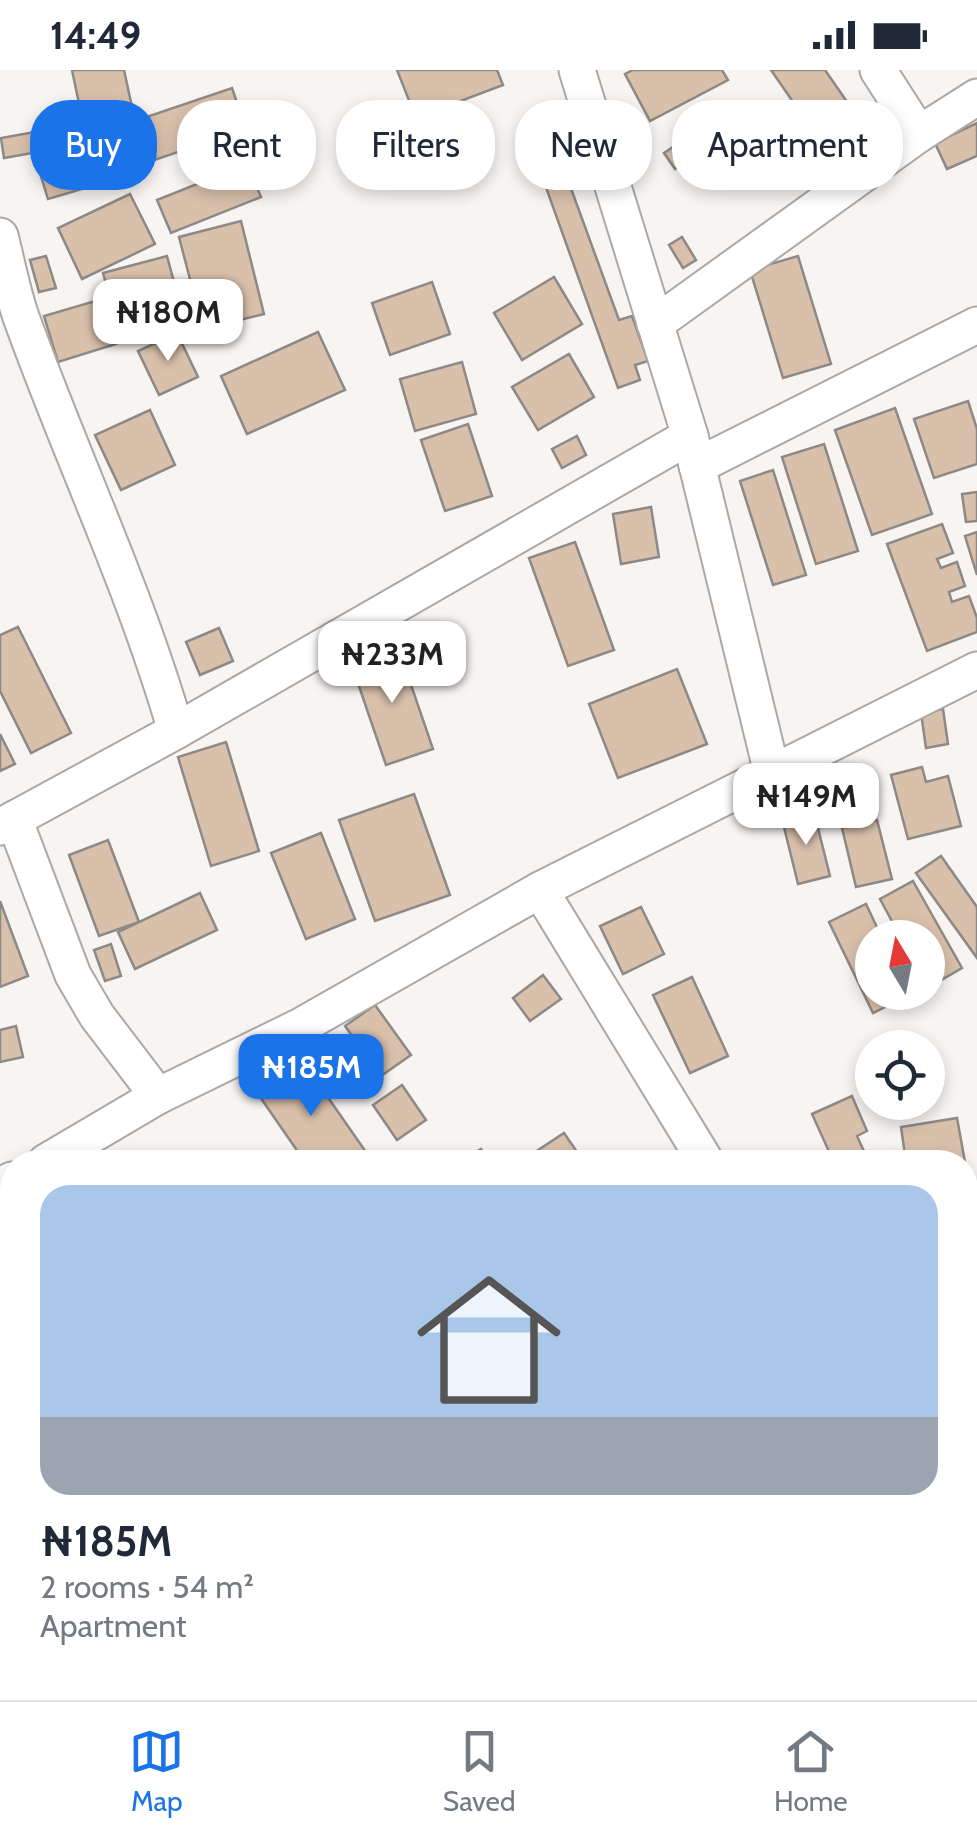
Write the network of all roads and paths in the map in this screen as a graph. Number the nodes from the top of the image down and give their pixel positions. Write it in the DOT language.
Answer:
graph roads {
  1 [pos="577,70"];
  2 [pos="878,70"];
  3 [pos="977,96"];
  4 [pos="919,134"];
  5 [pos="0,236"];
  6 [pos="655,324"];
  7 [pos="977,325"];
  8 [pos="693,451"];
  9 [pos="977,670"];
  10 [pos="176,731"];
  11 [pos="772,773"];
  12 [pos="7,823"];
  13 [pos="540,890"];
  14 [pos="158,1096"];
  15 [pos="66,1150"];
  16 [pos="699,1150"];
  1 -- 6 [label="street"];
  2 -- 4 [label="street"];
  3 -- 4 [label="street"];
  4 -- 6 [label="street"];
  5 -- 10 [label="street"];
  6 -- 8 [label="street"];
  7 -- 8 [label="street"];
  8 -- 10 [label="street"];
  8 -- 11 [label="street"];
  9 -- 11 [label="street"];
  10 -- 12 [label="street"];
  11 -- 13 [label="street"];
  12 -- 14 [label="street"];
  13 -- 14 [label="street"];
  13 -- 16 [label="street"];
  14 -- 15 [label="street"];
}
